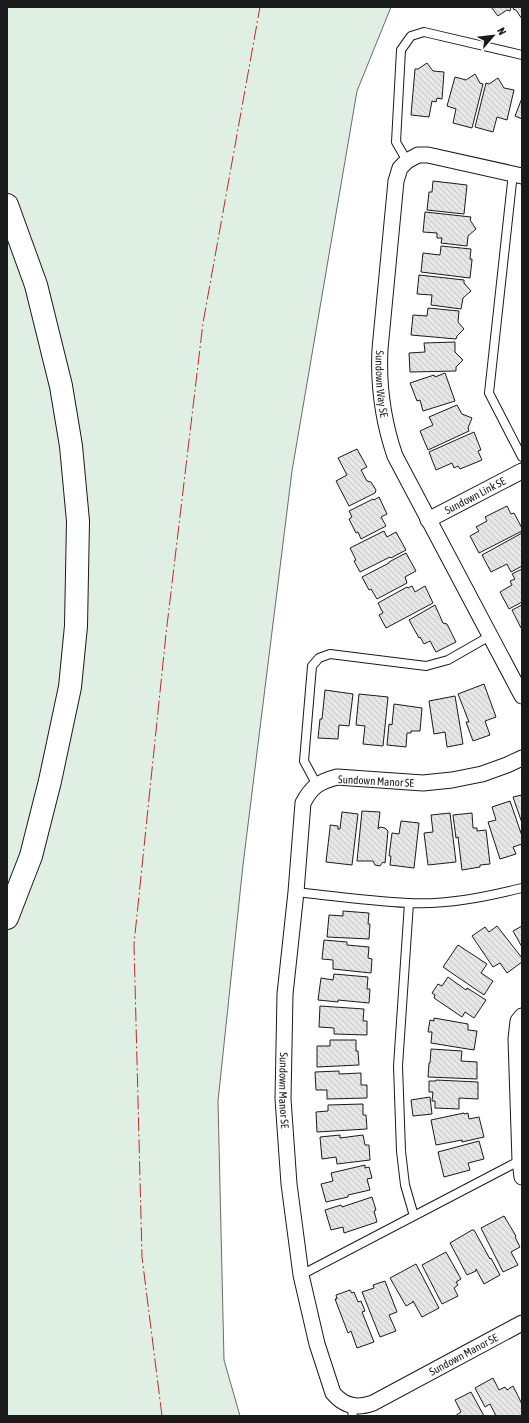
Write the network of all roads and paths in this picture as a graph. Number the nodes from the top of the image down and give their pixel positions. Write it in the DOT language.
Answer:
graph roads {
  1 [pos="522,55"];
  2 [pos="407,161"];
  3 [pos="517,174"];
  4 [pos="7,205"];
  5 [pos="522,457"];
  6 [pos="522,471"];
  7 [pos="428,520"];
  8 [pos="490,636"];
  9 [pos="522,696"];
  10 [pos="522,758"];
  11 [pos="317,785"];
  12 [pos="522,888"];
  13 [pos="296,892"];
  14 [pos="409,903"];
  15 [pos="7,918"];
  16 [pos="522,1016"];
  17 [pos="521,1160"];
  18 [pos="522,1177"];
  19 [pos="414,1216"];
  20 [pos="301,1275"];
  21 [pos="522,1323"];
  22 [pos="352,1411"];
  1 -- 2 [label="lane"];
  2 -- 3 [label="street"];
  2 -- 7 [label="street, Sundown Way SE"];
  3 -- 5 [label="lane"];
  4 -- 15 [label="highway"];
  6 -- 7 [label="street, Sundown Link SE"];
  7 -- 8 [label="street, Sundown Way SE"];
  8 -- 9 [label="street, Sundown Way SE"];
  8 -- 11 [label="lane"];
  10 -- 11 [label="street, Sundown Manor SE"];
  11 -- 13 [label="street, Sundown Manor SE"];
  12 -- 14 [label="lane"];
  13 -- 14 [label="lane"];
  13 -- 20 [label="street, Sundown Manor SE"];
  14 -- 19 [label="lane"];
  16 -- 17 [label="street"];
  17 -- 18 [label="street"];
  17 -- 19 [label="lane"];
  19 -- 20 [label="lane"];
  20 -- 22 [label="street, Sundown Manor SE"];
  21 -- 22 [label="street, Sundown Manor SE"];
}
